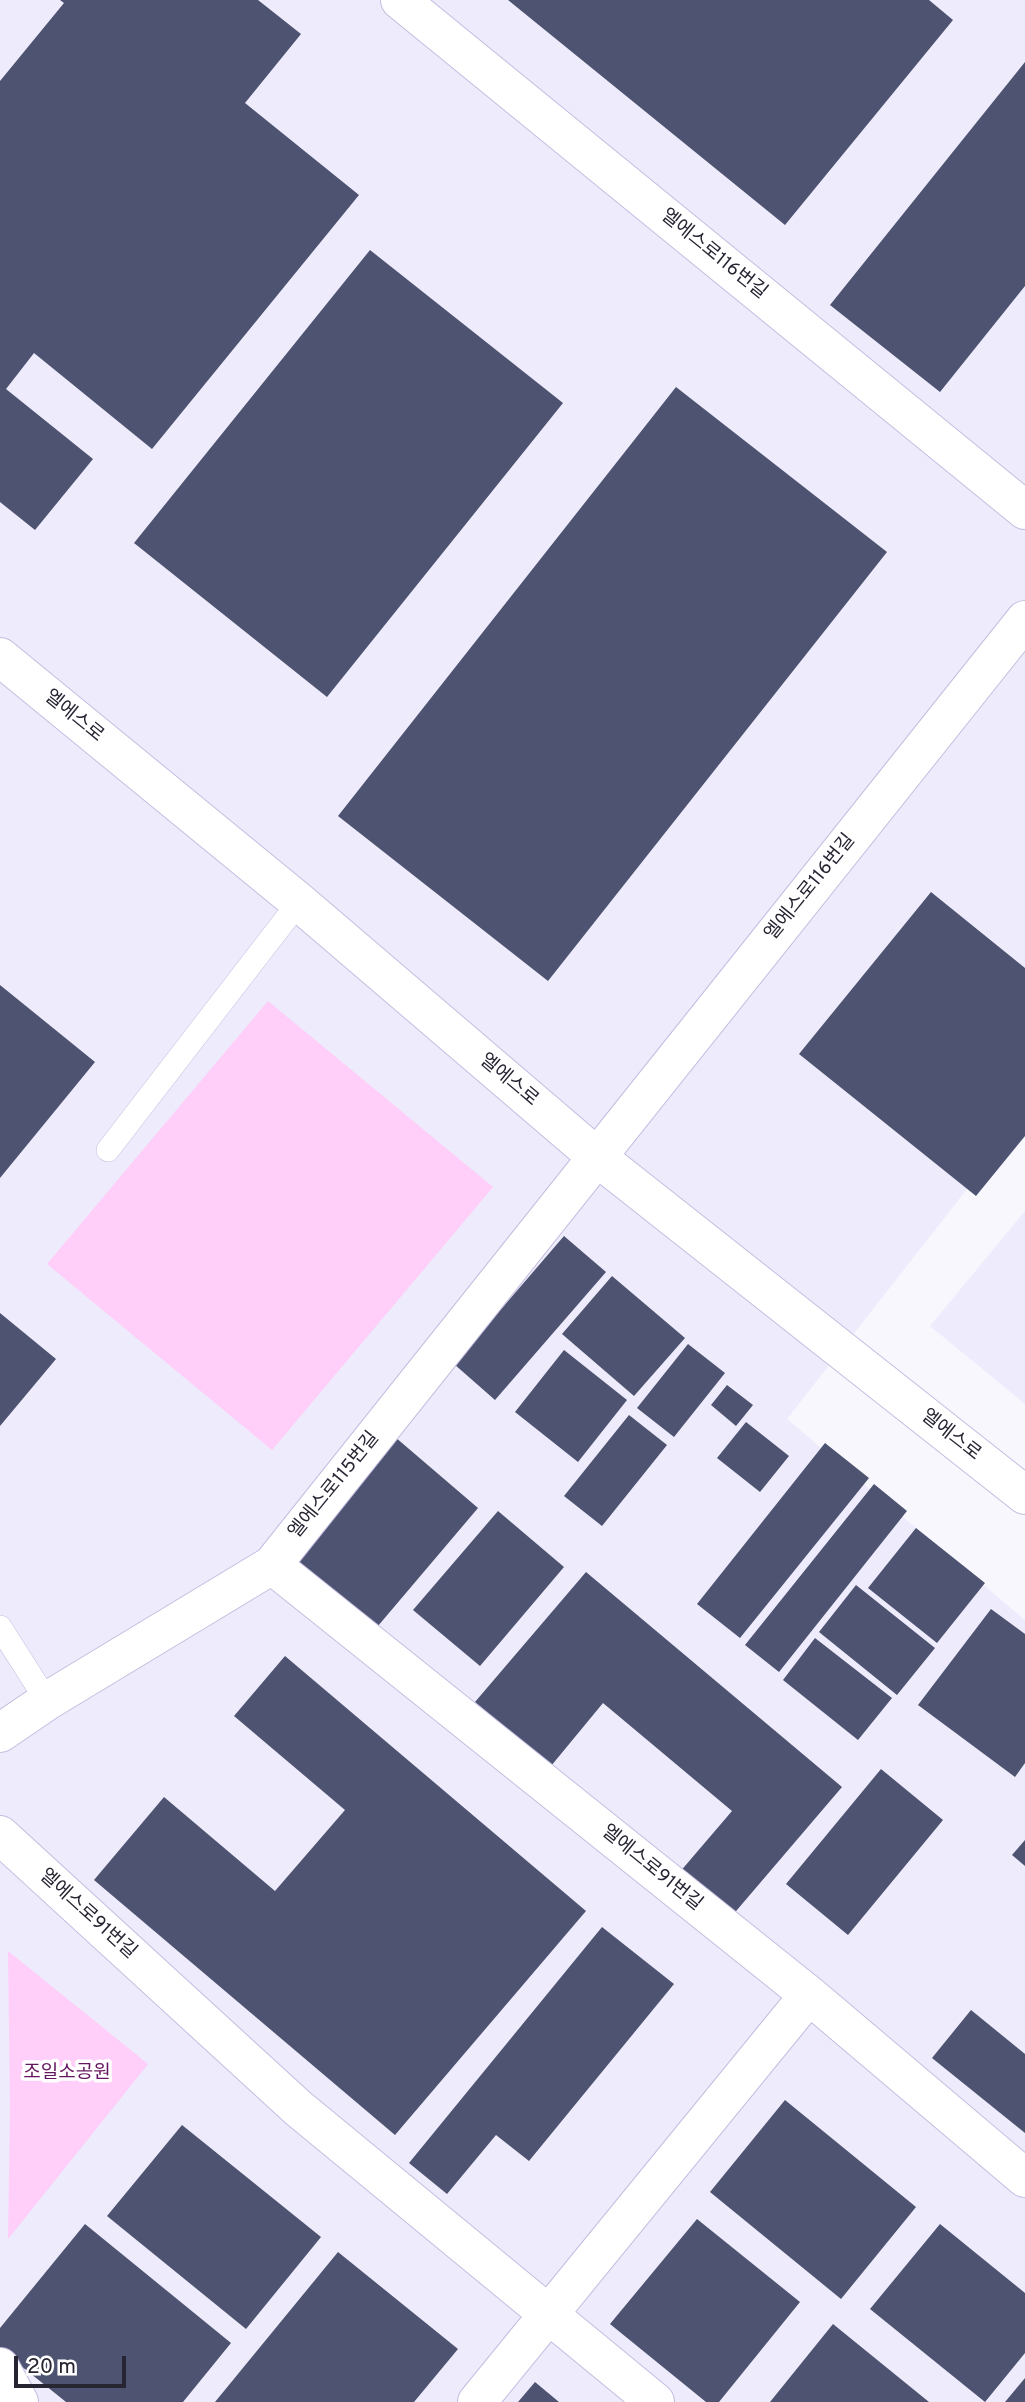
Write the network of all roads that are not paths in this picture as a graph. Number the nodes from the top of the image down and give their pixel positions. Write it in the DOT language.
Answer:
graph roads {
  1 [pos="400,0"];
  2 [pos="1025,510"];
  3 [pos="1025,620"];
  4 [pos="0,657"];
  5 [pos="299,902"];
  6 [pos="108,1150"];
  7 [pos="597,1157"];
  8 [pos="1025,1495"];
  9 [pos="272,1565"];
  10 [pos="0,1627"];
  11 [pos="47,1701"];
  12 [pos="0,1733"];
  13 [pos="0,1835"];
  14 [pos="809,1995"];
  15 [pos="1025,2178"];
  16 [pos="549,2314"];
  17 [pos="0,2367"];
  18 [pos="19,2402"];
  19 [pos="477,2402"];
  20 [pos="655,2402"];
  1 -- 2 [label="street, 엘에스로116번길"];
  3 -- 7 [label="street, 엘에스로116번길"];
  4 -- 5 [label="street, 엘에스로"];
  5 -- 6 [label="lane"];
  5 -- 7 [label="street, 엘에스로"];
  7 -- 8 [label="street, 엘에스로"];
  7 -- 9 [label="street, 엘에스로115번길"];
  9 -- 11 [label="street, 엘에스로115번길"];
  9 -- 14 [label="street, 엘에스로91번길"];
  10 -- 11 [label="lane"];
  11 -- 12 [label="street, 엘에스로115번길"];
  13 -- 16 [label="street, 엘에스로91번길"];
  14 -- 15 [label="street, 엘에스로91번길"];
  14 -- 16 [label="street"];
  16 -- 19 [label="street"];
  16 -- 20 [label="street, 엘에스로91번길"];
  17 -- 18 [label="street"];
}
